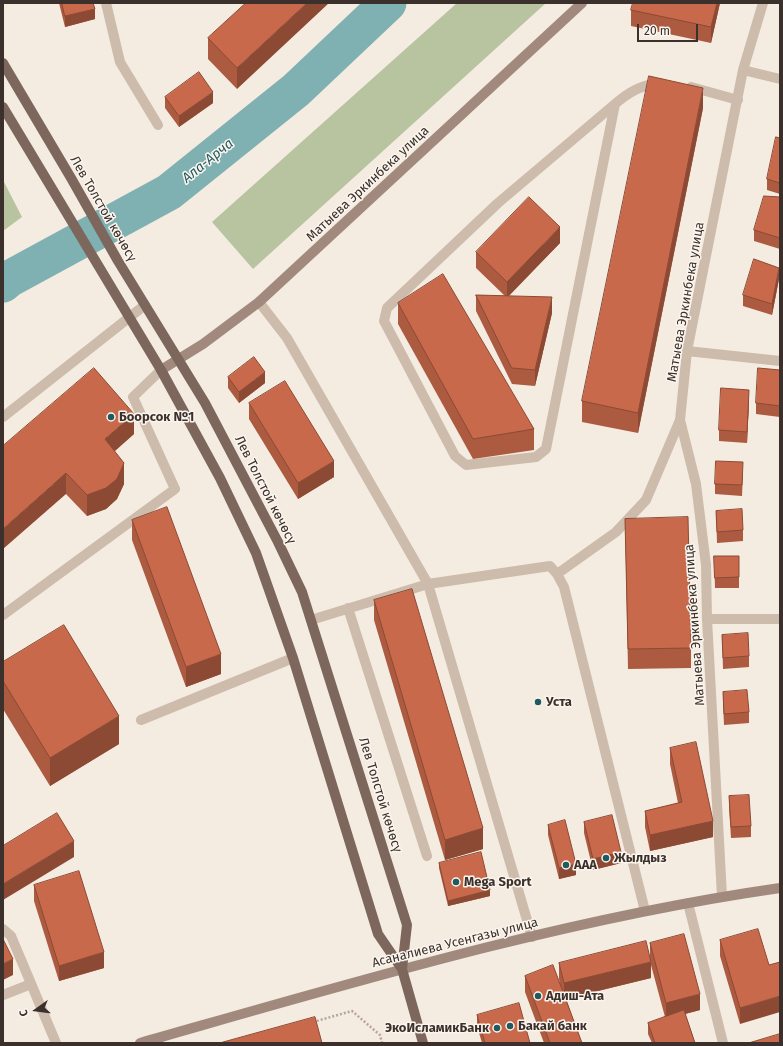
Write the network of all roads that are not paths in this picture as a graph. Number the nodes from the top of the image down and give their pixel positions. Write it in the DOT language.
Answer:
graph roads {
  1 [pos="106,3"];
  2 [pos="582,3"];
  3 [pos="763,3"];
  4 [pos="3,63"];
  5 [pos="743,70"];
  6 [pos="780,79"];
  7 [pos="668,83"];
  8 [pos="682,84"];
  9 [pos="738,100"];
  10 [pos="615,104"];
  11 [pos="3,107"];
  12 [pos="158,125"];
  13 [pos="259,302"];
  14 [pos="145,306"];
  15 [pos="129,317"];
  16 [pos="687,351"];
  17 [pos="178,360"];
  18 [pos="780,361"];
  19 [pos="161,370"];
  20 [pos="3,417"];
  21 [pos="680,420"];
  22 [pos="557,574"];
  23 [pos="428,584"];
  24 [pos="348,608"];
  25 [pos="3,615"];
  26 [pos="707,619"];
  27 [pos="780,619"];
  28 [pos="312,620"];
  29 [pos="293,658"];
  30 [pos="141,720"];
  31 [pos="427,856"];
  32 [pos="780,888"];
  33 [pos="722,896"];
  34 [pos="688,904"];
  35 [pos="645,911"];
  36 [pos="3,929"];
  37 [pos="532,937"];
  38 [pos="402,969"];
  39 [pos="31,984"];
  40 [pos="3,995"];
  41 [pos="56,1043"];
  42 [pos="140,1043"];
  43 [pos="423,1043"];
  44 [pos="723,1043"];
  1 -- 12 [label="street"];
  2 -- 13 [label="main road, Матыева Эркинбека улица"];
  3 -- 5 [label="street, Матыева Эркинбека улица"];
  4 -- 14 [label="main road, Лев Толстой көчөсү"];
  5 -- 6 [label="street"];
  5 -- 9 [label="street, Матыева Эркинбека улица"];
  7 -- 10 [label="street"];
  8 -- 9 [label="street"];
  9 -- 16 [label="street, Матыева Эркинбека улица"];
  10 -- 10 [label="street"];
  11 -- 15 [label="main road, Лев Толстой көчөсү"];
  13 -- 17 [label="main road, Матыева Эркинбека улица"];
  13 -- 23 [label="street"];
  14 -- 15 [label="street"];
  14 -- 17 [label="main road, Лев Толстой көчөсү"];
  15 -- 19 [label="main road, Лев Толстой көчөсү"];
  15 -- 20 [label="street"];
  16 -- 18 [label="street"];
  16 -- 21 [label="street, Матыева Эркинбека улица"];
  17 -- 19 [label="main road, Матыева Эркинбека улица"];
  17 -- 28 [label="main road, Лев Толстой көчөсү"];
  19 -- 25 [label="street"];
  19 -- 29 [label="main road, Лев Толстой көчөсү"];
  21 -- 22 [label="street"];
  21 -- 26 [label="street, Матыева Эркинбека улица"];
  22 -- 23 [label="street"];
  22 -- 35 [label="street"];
  23 -- 24 [label="street"];
  23 -- 37 [label="street"];
  24 -- 28 [label="street"];
  24 -- 31 [label="street"];
  26 -- 27 [label="street"];
  26 -- 33 [label="street, Матыева Эркинбека улица"];
  28 -- 38 [label="main road, Лев Толстой көчөсү"];
  29 -- 30 [label="street"];
  29 -- 38 [label="main road, Лев Толстой көчөсү"];
  32 -- 33 [label="main road, Асаналиева Усенгазы улица"];
  33 -- 34 [label="main road, Асаналиева Усенгазы улица"];
  34 -- 35 [label="main road, Асаналиева Усенгазы улица"];
  34 -- 44 [label="street"];
  35 -- 37 [label="main road, Асаналиева Усенгазы улица"];
  36 -- 39 [label="street"];
  37 -- 38 [label="main road, Асаналиева Усенгазы улица"];
  38 -- 42 [label="main road, Асаналиева Усенгазы улица"];
  38 -- 43 [label="main road, Лев Толстой көчөсү"];
  39 -- 40 [label="street"];
  39 -- 41 [label="street"];
}
